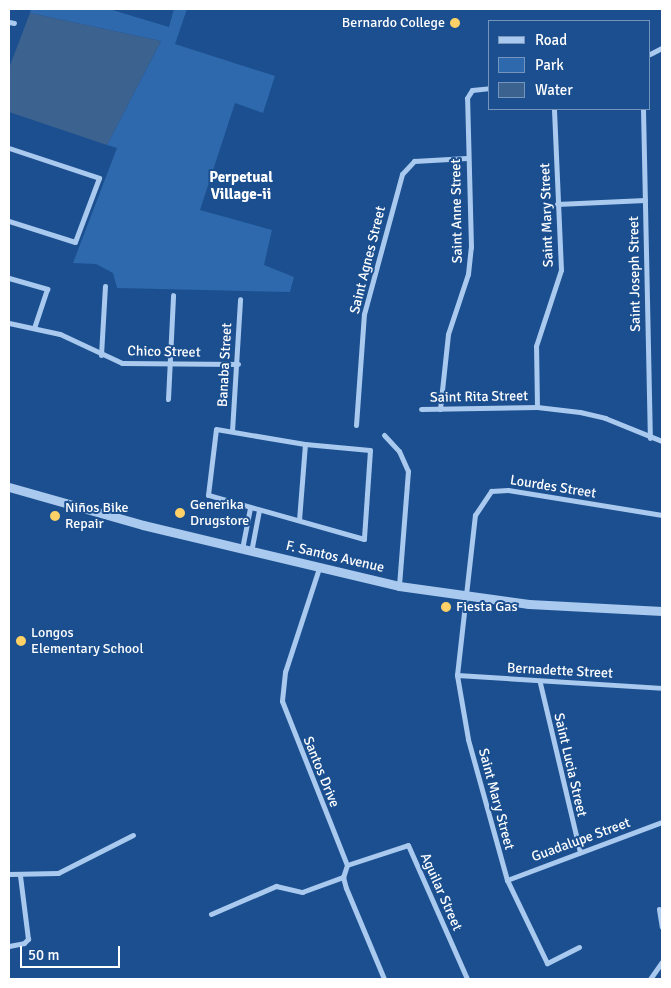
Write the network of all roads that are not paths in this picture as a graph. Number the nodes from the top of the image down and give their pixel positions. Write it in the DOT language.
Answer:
graph roads {
  1 [pos="488,88"];
  2 [pos="554,110"];
  3 [pos="643,110"];
  4 [pos="9,148"];
  5 [pos="467,158"];
  6 [pos="645,200"];
  7 [pos="557,204"];
  8 [pos="9,221"];
  9 [pos="9,278"];
  10 [pos="105,286"];
  11 [pos="173,295"];
  12 [pos="240,299"];
  13 [pos="9,323"];
  14 [pos="34,328"];
  15 [pos="102,355"];
  16 [pos="168,363"];
  17 [pos="238,364"];
  18 [pos="168,399"];
  19 [pos="536,407"];
  20 [pos="421,409"];
  21 [pos="440,409"];
  22 [pos="356,425"];
  23 [pos="232,431"];
  24 [pos="384,435"];
  25 [pos="650,438"];
  26 [pos="662,441"];
  27 [pos="305,444"];
  28 [pos="9,487"];
  29 [pos="250,508"];
  30 [pos="259,510"];
  31 [pos="662,516"];
  32 [pos="299,520"];
  33 [pos="247,551"];
  34 [pos="319,568"];
  35 [pos="399,586"];
  36 [pos="466,596"];
  37 [pos="662,611"];
  38 [pos="457,676"];
  39 [pos="540,682"];
  40 [pos="662,688"];
  41 [pos="662,822"];
  42 [pos="133,835"];
  43 [pos="580,852"];
  44 [pos="347,865"];
  45 [pos="9,874"];
  46 [pos="20,876"];
  47 [pos="343,877"];
  48 [pos="507,880"];
  49 [pos="659,909"];
  50 [pos="211,914"];
  51 [pos="662,927"];
  52 [pos="9,946"];
  53 [pos="579,947"];
  54 [pos="662,962"];
  55 [pos="384,979"];
  56 [pos="467,979"];
  57 [pos="650,979"];
  1 -- 5 [label="street, Saint Anne Street"];
  2 -- 7 [label="street, Saint Mary Street"];
  3 -- 6 [label="street, Saint Joseph Street"];
  4 -- 8 [label="street"];
  5 -- 21 [label="street, Saint Anne Street"];
  5 -- 22 [label="street, Saint Agnes Street"];
  6 -- 7 [label="street"];
  6 -- 25 [label="street, Saint Joseph Street"];
  7 -- 19 [label="street, Saint Mary Street"];
  9 -- 14 [label="street"];
  10 -- 15 [label="street"];
  11 -- 16 [label="street"];
  12 -- 17 [label="street, Banaba Street"];
  13 -- 14 [label="street, Chico Street"];
  14 -- 15 [label="street, Chico Street"];
  15 -- 16 [label="street, Chico Street"];
  16 -- 17 [label="street, Chico Street"];
  16 -- 18 [label="street"];
  17 -- 23 [label="street, Banaba Street"];
  19 -- 21 [label="street, Saint Rita Street"];
  19 -- 25 [label="street, Saint Rita Street"];
  20 -- 21 [label="street, Saint Rita Street"];
  23 -- 27 [label="street"];
  23 -- 29 [label="street"];
  24 -- 35 [label="street"];
  25 -- 26 [label="street, Saint Rita Street"];
  27 -- 32 [label="street"];
  27 -- 32 [label="street"];
  28 -- 33 [label="street, F. Santos Avenue"];
  29 -- 30 [label="street"];
  29 -- 33 [label="street"];
  30 -- 32 [label="street"];
  30 -- 33 [label="street"];
  31 -- 36 [label="street, Lourdes Street"];
  33 -- 34 [label="street, F. Santos Avenue"];
  34 -- 35 [label="street, F. Santos Avenue"];
  34 -- 44 [label="street, Santos Drive"];
  35 -- 36 [label="street, F. Santos Avenue"];
  36 -- 37 [label="street, F. Santos Avenue"];
  36 -- 38 [label="street, Saint Mary Street"];
  38 -- 39 [label="street, Bernadette Street"];
  38 -- 48 [label="street, Saint Mary Street"];
  39 -- 40 [label="street, Bernadette Street"];
  39 -- 43 [label="street, Saint Lucia Street"];
  41 -- 43 [label="street, Guadalupe Street"];
  42 -- 46 [label="street"];
  43 -- 48 [label="street, Guadalupe Street"];
  44 -- 47 [label="street"];
  44 -- 56 [label="street, Aguilar Street"];
  45 -- 46 [label="street"];
  46 -- 52 [label="street"];
  47 -- 50 [label="street"];
  47 -- 55 [label="street"];
  48 -- 53 [label="street, Saint Mary Street"];
  49 -- 51 [label="street"];
  54 -- 57 [label="street"];
}
